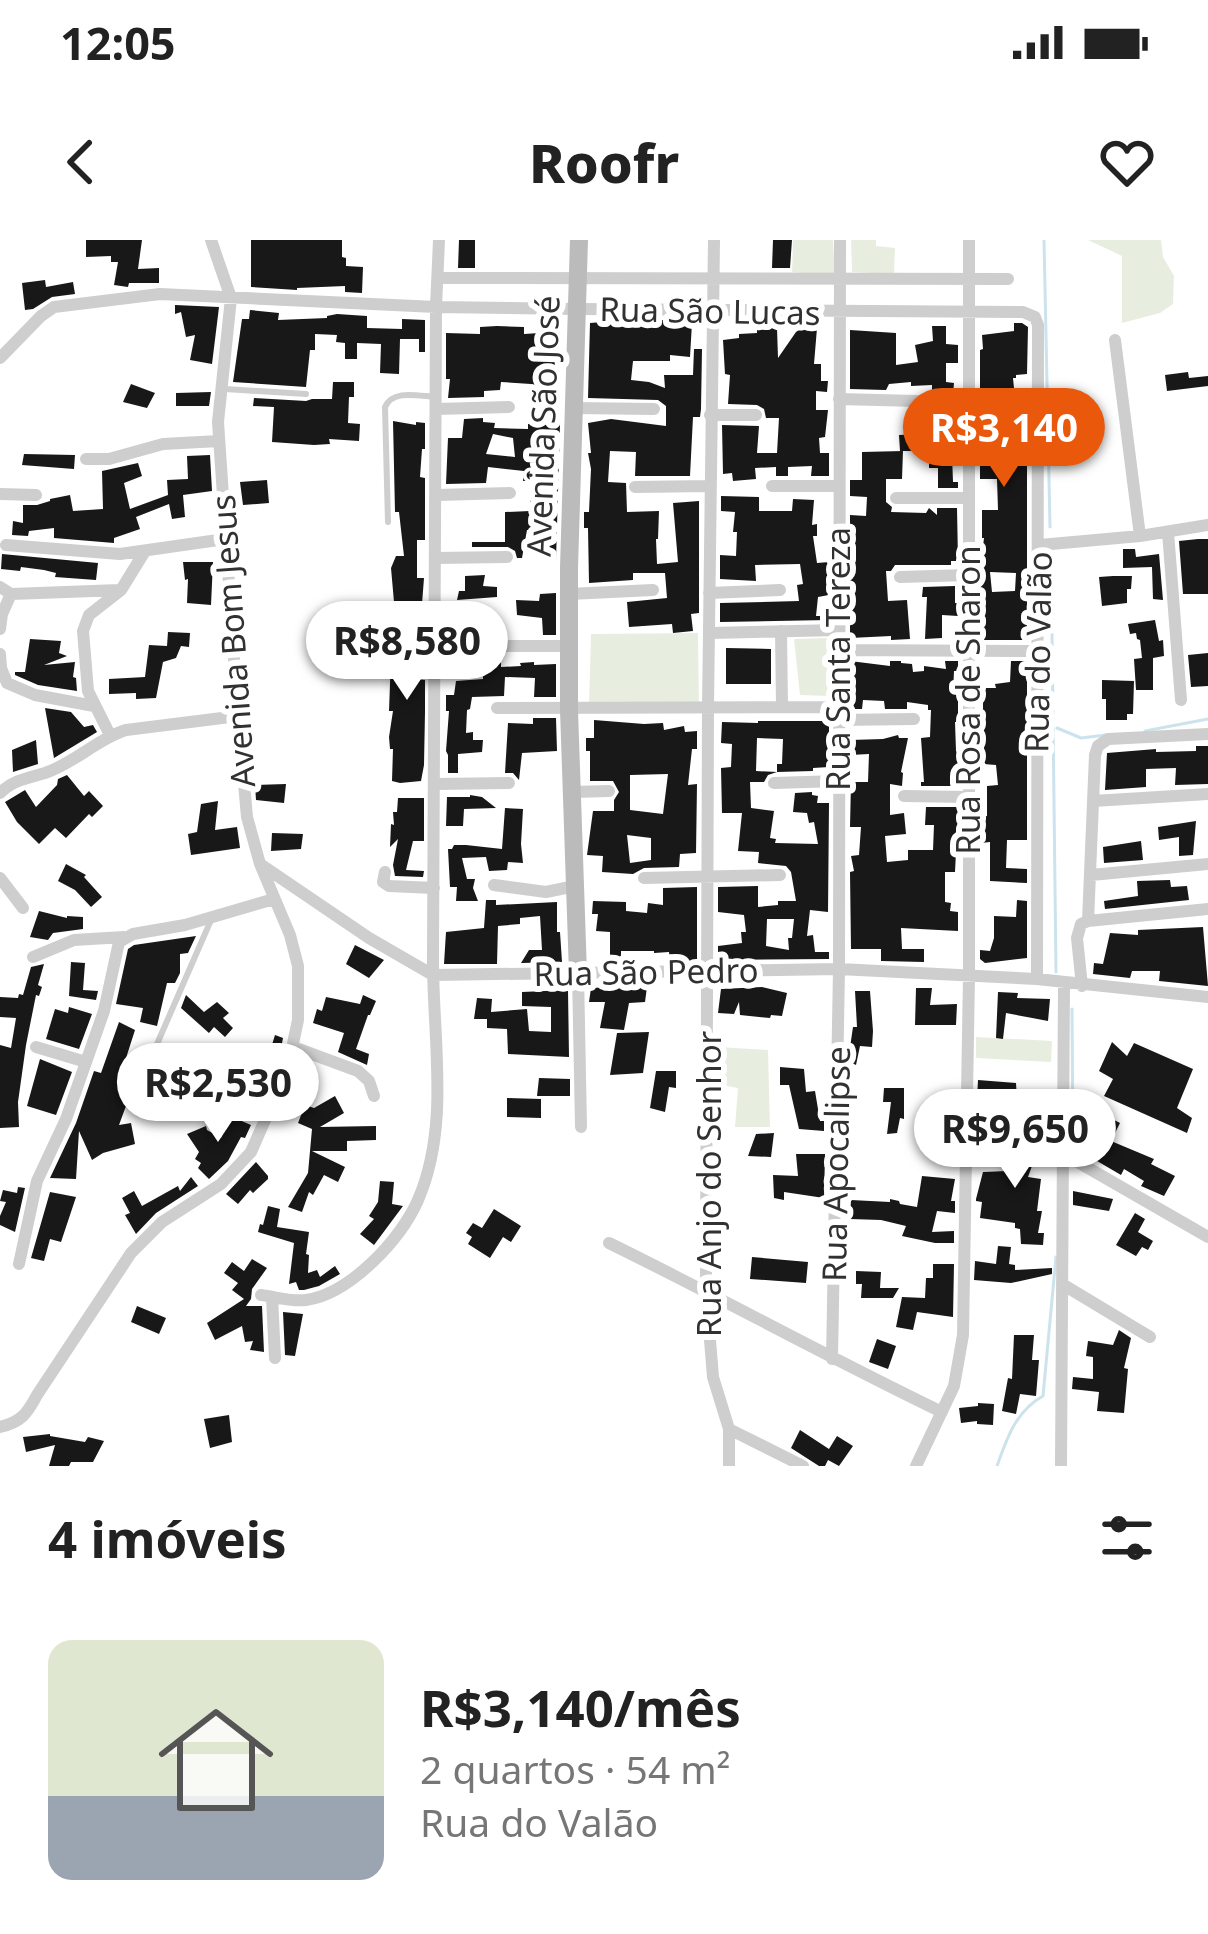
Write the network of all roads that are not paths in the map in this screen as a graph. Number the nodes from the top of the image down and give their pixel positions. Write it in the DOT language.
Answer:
graph roads {
  1 [pos="212,240"];
  2 [pos="439,240"];
  3 [pos="579,240"];
  4 [pos="714,240"];
  5 [pos="840,240"];
  6 [pos="969,240"];
  7 [pos="578,276"];
  8 [pos="714,277"];
  9 [pos="439,278"];
  10 [pos="839,278"];
  11 [pos="1008,279"];
  12 [pos="969,280"];
  13 [pos="231,298"];
  14 [pos="436,307"];
  15 [pos="713,309"];
  16 [pos="576,310"];
  17 [pos="969,312"];
  18 [pos="840,313"];
  19 [pos="1038,325"];
  20 [pos="1115,340"];
  21 [pos="0,358"];
  22 [pos="221,388"];
  23 [pos="307,394"];
  24 [pos="839,399"];
  25 [pos="917,401"];
  26 [pos="436,403"];
  27 [pos="509,407"];
  28 [pos="573,409"];
  29 [pos="654,409"];
  30 [pos="756,415"];
  31 [pos="710,416"];
  32 [pos="219,441"];
  33 [pos="86,459"];
  34 [pos="710,486"];
  35 [pos="772,486"];
  36 [pos="838,486"];
  37 [pos="635,487"];
  38 [pos="510,493"];
  39 [pos="0,494"];
  40 [pos="36,495"];
  41 [pos="437,496"];
  42 [pos="896,498"];
  43 [pos="967,498"];
  44 [pos="388,522"];
  45 [pos="1208,526"];
  46 [pos="1168,532"];
  47 [pos="1140,536"];
  48 [pos="225,538"];
  49 [pos="1040,544"];
  50 [pos="6,545"];
  51 [pos="145,551"];
  52 [pos="506,557"];
  53 [pos="436,558"];
  54 [pos="968,575"];
  55 [pos="900,577"];
  56 [pos="5,590"];
  57 [pos="121,590"];
  58 [pos="652,590"];
  59 [pos="780,590"];
  60 [pos="709,592"];
  61 [pos="569,594"];
  62 [pos="0,629"];
  63 [pos="839,630"];
  64 [pos="781,631"];
  65 [pos="710,633"];
  66 [pos="436,646"];
  67 [pos="569,646"];
  68 [pos="839,650"];
  69 [pos="968,650"];
  70 [pos="1037,650"];
  71 [pos="0,654"];
  72 [pos="1181,700"];
  73 [pos="94,706"];
  74 [pos="782,706"];
  75 [pos="497,708"];
  76 [pos="708,708"];
  77 [pos="569,710"];
  78 [pos="837,713"];
  79 [pos="238,716"];
  80 [pos="914,719"];
  81 [pos="1208,734"];
  82 [pos="110,735"];
  83 [pos="838,781"];
  84 [pos="509,783"];
  85 [pos="774,783"];
  86 [pos="437,784"];
  87 [pos="609,790"];
  88 [pos="572,792"];
  89 [pos="0,793"];
  90 [pos="1208,794"];
  91 [pos="904,796"];
  92 [pos="967,797"];
  93 [pos="1093,801"];
  94 [pos="260,864"];
  95 [pos="1208,864"];
  96 [pos="386,872"];
  97 [pos="709,875"];
  98 [pos="780,875"];
  99 [pos="1091,875"];
  100 [pos="0,878"];
  101 [pos="644,878"];
  102 [pos="494,885"];
  103 [pos="574,886"];
  104 [pos="434,889"];
  105 [pos="274,899"];
  106 [pos="23,908"];
  107 [pos="1208,909"];
  108 [pos="212,917"];
  109 [pos="1088,920"];
  110 [pos="124,937"];
  111 [pos="33,957"];
  112 [pos="839,969"];
  113 [pos="708,972"];
  114 [pos="578,973"];
  115 [pos="433,974"];
  116 [pos="969,975"];
  117 [pos="1037,980"];
  118 [pos="1064,983"];
  119 [pos="1082,986"];
  120 [pos="1208,997"];
  121 [pos="36,1047"];
  122 [pos="293,1048"];
  123 [pos="86,1062"];
  124 [pos="146,1067"];
  125 [pos="374,1096"];
  126 [pos="580,1127"];
  127 [pos="1062,1153"];
  128 [pos="1208,1237"];
  129 [pos="609,1243"];
  130 [pos="19,1264"];
  131 [pos="1062,1283"];
  132 [pos="706,1291"];
  133 [pos="1150,1337"];
  134 [pos="275,1358"];
  135 [pos="832,1359"];
  136 [pos="942,1412"];
  137 [pos="0,1427"];
  138 [pos="729,1429"];
  139 [pos="729,1466"];
  140 [pos="803,1466"];
  141 [pos="916,1466"];
  142 [pos="1061,1466"];
  1 -- 13 [label="street, Avenida Bom Jesus"];
  2 -- 9 [label="street"];
  3 -- 7 [label="street, Avenida São José"];
  4 -- 8 [label="street"];
  5 -- 10 [label="street, Rua Santa Tereza"];
  6 -- 12 [label="street, Rua Rosa de Sharon"];
  7 -- 8 [label="street"];
  7 -- 9 [label="street"];
  7 -- 16 [label="street, Avenida São José"];
  8 -- 10 [label="street"];
  8 -- 15 [label="street"];
  9 -- 14 [label="street"];
  10 -- 12 [label="street"];
  10 -- 18 [label="street, Rua Santa Tereza"];
  11 -- 12 [label="street"];
  12 -- 17 [label="street, Rua Rosa de Sharon"];
  13 -- 14 [label="street, Rua São Lucas"];
  13 -- 21 [label="street, Rua São Lucas"];
  13 -- 22 [label="street, Avenida Bom Jesus"];
  14 -- 16 [label="street, Rua São Lucas"];
  14 -- 26 [label="street"];
  15 -- 16 [label="street, Rua São Lucas"];
  15 -- 18 [label="street, Rua São Lucas"];
  15 -- 31 [label="street"];
  16 -- 28 [label="street, Avenida São José"];
  17 -- 18 [label="street, Rua São Lucas"];
  17 -- 19 [label="street, Rua São Lucas"];
  17 -- 43 [label="street, Rua Rosa de Sharon"];
  18 -- 24 [label="street, Rua Santa Tereza"];
  19 -- 49 [label="street, Rua do Valão"];
  20 -- 47 [label="street"];
  22 -- 23 [label="lane"];
  22 -- 32 [label="street, Avenida Bom Jesus"];
  24 -- 25 [label="street"];
  24 -- 36 [label="street, Rua Santa Tereza"];
  26 -- 27 [label="street"];
  26 -- 41 [label="street"];
  26 -- 44 [label="lane"];
  28 -- 29 [label="street"];
  28 -- 61 [label="street, Avenida São José"];
  30 -- 31 [label="street"];
  31 -- 34 [label="street"];
  32 -- 33 [label="street"];
  32 -- 48 [label="street, Avenida Bom Jesus"];
  34 -- 37 [label="street"];
  34 -- 60 [label="street"];
  35 -- 36 [label="street"];
  36 -- 63 [label="street, Rua Santa Tereza"];
  38 -- 41 [label="street"];
  39 -- 40 [label="street"];
  41 -- 53 [label="street"];
  42 -- 43 [label="street"];
  43 -- 54 [label="street, Rua Rosa de Sharon"];
  45 -- 46 [label="street"];
  46 -- 47 [label="street"];
  46 -- 72 [label="street"];
  47 -- 49 [label="street"];
  48 -- 51 [label="street"];
  48 -- 79 [label="street, Avenida Bom Jesus"];
  49 -- 70 [label="street, Rua do Valão"];
  50 -- 51 [label="street"];
  51 -- 57 [label="street"];
  52 -- 53 [label="street"];
  53 -- 66 [label="street"];
  54 -- 55 [label="street"];
  54 -- 69 [label="street, Rua Rosa de Sharon"];
  56 -- 57 [label="street"];
  56 -- 62 [label="street"];
  57 -- 73 [label="street"];
  58 -- 61 [label="street"];
  59 -- 60 [label="street"];
  60 -- 65 [label="street"];
  61 -- 67 [label="street, Avenida São José"];
  63 -- 64 [label="street"];
  63 -- 68 [label="street, Rua Santa Tereza"];
  64 -- 65 [label="street"];
  64 -- 74 [label="street"];
  65 -- 76 [label="street"];
  66 -- 67 [label="street"];
  66 -- 86 [label="street"];
  67 -- 77 [label="street, Avenida São José"];
  68 -- 69 [label="street"];
  68 -- 78 [label="street, Rua Santa Tereza"];
  69 -- 70 [label="street"];
  69 -- 92 [label="street, Rua Rosa de Sharon"];
  70 -- 117 [label="street, Rua do Valão"];
  71 -- 73 [label="street"];
  73 -- 82 [label="street"];
  74 -- 76 [label="street"];
  74 -- 78 [label="street"];
  75 -- 77 [label="street"];
  76 -- 77 [label="street"];
  76 -- 97 [label="street"];
  77 -- 88 [label="street, Avenida São José"];
  78 -- 80 [label="street"];
  78 -- 83 [label="street, Rua Santa Tereza"];
  79 -- 82 [label="street"];
  79 -- 94 [label="street, Avenida Bom Jesus"];
  81 -- 93 [label="street"];
  82 -- 89 [label="street"];
  83 -- 85 [label="street"];
  83 -- 112 [label="street, Rua Santa Tereza"];
  84 -- 86 [label="street"];
  86 -- 104 [label="street"];
  87 -- 88 [label="street"];
  88 -- 103 [label="street, Avenida São José"];
  90 -- 93 [label="street"];
  91 -- 92 [label="street"];
  92 -- 116 [label="street, Rua Rosa de Sharon"];
  93 -- 99 [label="street"];
  94 -- 105 [label="street, Avenida Bom Jesus"];
  94 -- 115 [label="street, Rua São Pedro"];
  95 -- 99 [label="street"];
  96 -- 104 [label="street"];
  97 -- 98 [label="street"];
  97 -- 101 [label="street"];
  97 -- 113 [label="street"];
  99 -- 109 [label="street"];
  100 -- 106 [label="street"];
  102 -- 103 [label="street"];
  103 -- 114 [label="street, Avenida São José"];
  104 -- 115 [label="street"];
  105 -- 108 [label="street"];
  105 -- 122 [label="street, Avenida Bom Jesus"];
  107 -- 109 [label="street"];
  108 -- 110 [label="street"];
  108 -- 124 [label="lane"];
  109 -- 119 [label="street"];
  110 -- 111 [label="street"];
  110 -- 123 [label="street"];
  112 -- 113 [label="street, Rua São Pedro"];
  112 -- 116 [label="street, Rua São Pedro"];
  112 -- 135 [label="street, Rua Apocalipse"];
  113 -- 114 [label="street, Rua São Pedro"];
  113 -- 132 [label="street, Rua Anjo do Senhor"];
  114 -- 115 [label="street, Rua São Pedro"];
  114 -- 126 [label="street"];
  115 -- 134 [label="street"];
  116 -- 117 [label="street, Rua São Pedro"];
  116 -- 136 [label="street, Rua Rosa de Sharon"];
  117 -- 118 [label="street, Rua São Pedro"];
  118 -- 119 [label="street, Rua São Pedro"];
  118 -- 127 [label="street"];
  119 -- 120 [label="street, Rua São Pedro"];
  121 -- 123 [label="street"];
  122 -- 125 [label="street"];
  122 -- 137 [label="street, Avenida Bom Jesus"];
  123 -- 130 [label="street"];
  127 -- 128 [label="street"];
  127 -- 131 [label="street"];
  129 -- 132 [label="street"];
  131 -- 133 [label="street"];
  131 -- 142 [label="street"];
  132 -- 135 [label="street"];
  132 -- 138 [label="street, Rua Anjo do Senhor"];
  135 -- 136 [label="street"];
  136 -- 141 [label="street, Rua Rosa de Sharon"];
  138 -- 139 [label="street, Rua Anjo do Senhor"];
  138 -- 140 [label="street"];
}
